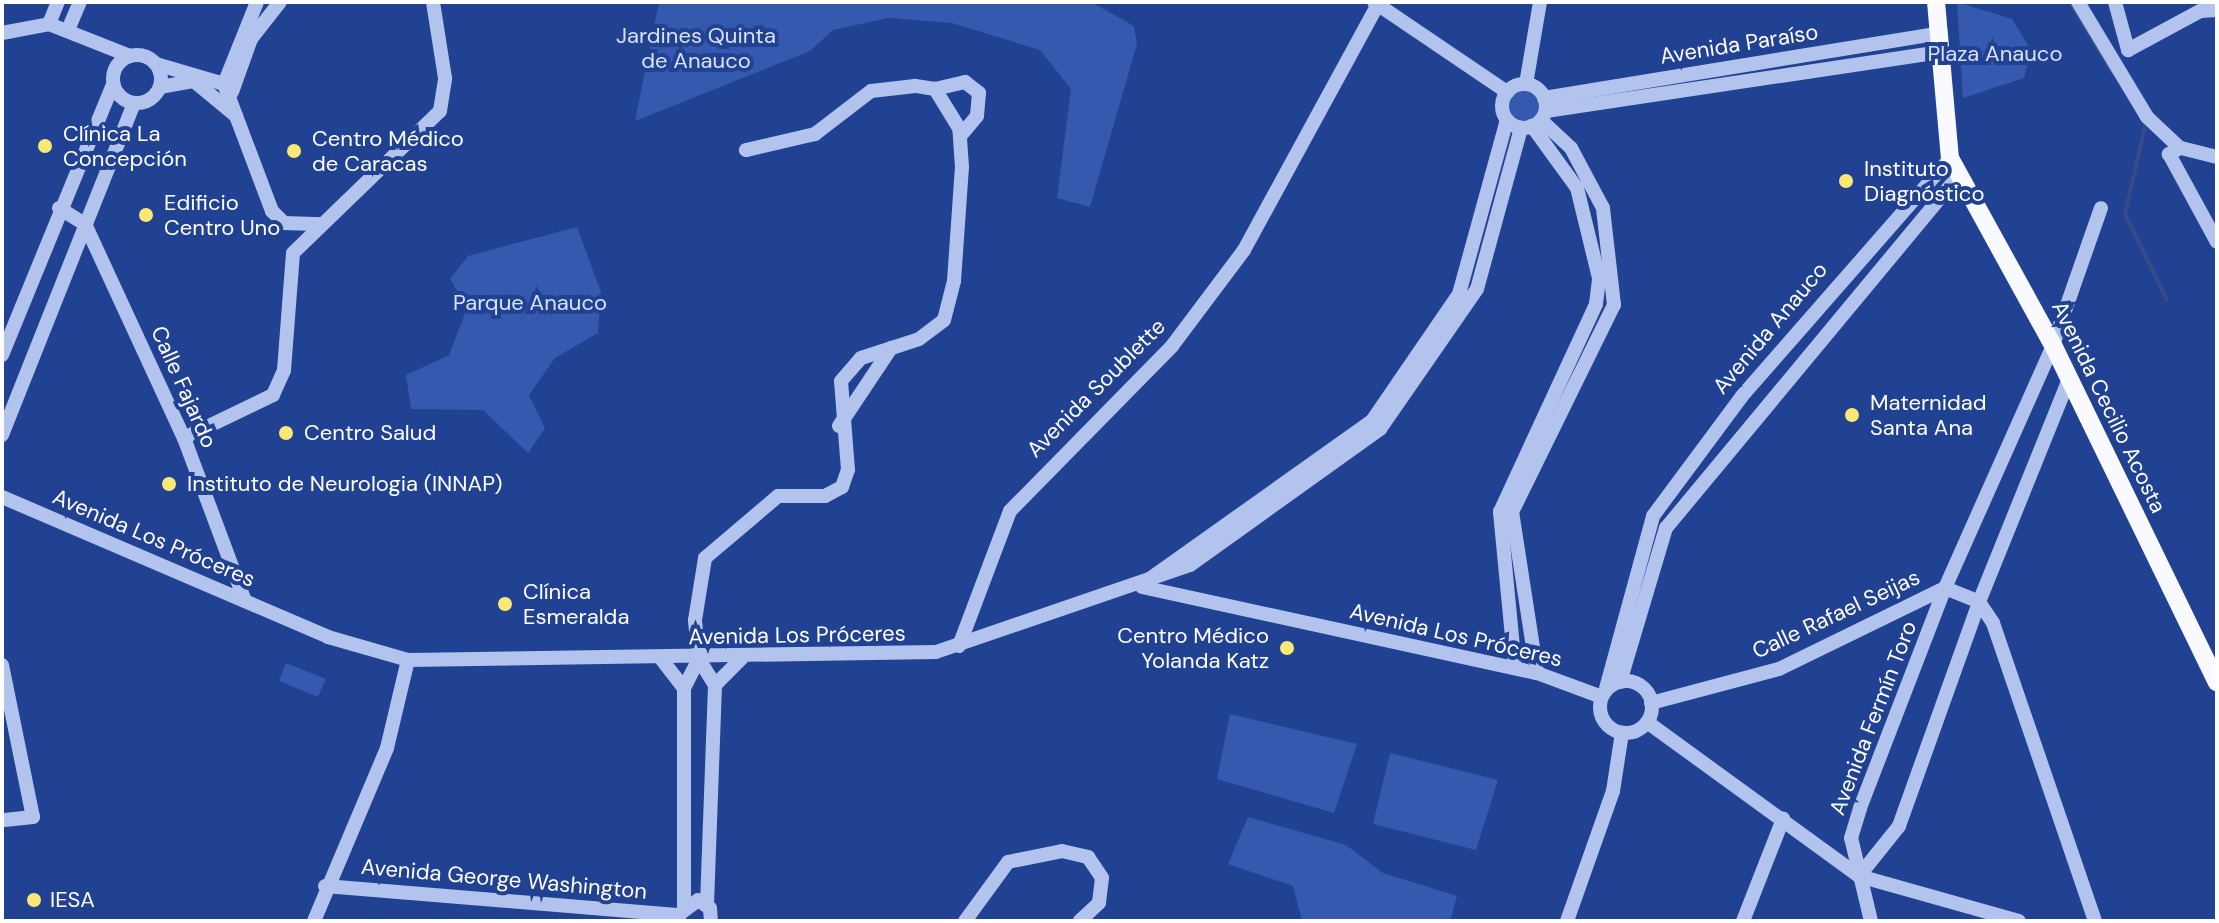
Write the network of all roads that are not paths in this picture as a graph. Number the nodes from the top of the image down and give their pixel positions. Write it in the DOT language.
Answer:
graph roads {
  1 [pos="58,2"];
  2 [pos="80,2"];
  3 [pos="257,2"];
  4 [pos="280,2"];
  5 [pos="433,2"];
  6 [pos="1540,2"];
  7 [pos="1936,2"];
  8 [pos="2078,2"];
  9 [pos="2115,2"];
  10 [pos="1377,3"];
  11 [pos="2217,10"];
  12 [pos="49,24"];
  13 [pos="68,30"];
  14 [pos="2,33"];
  15 [pos="1941,42"];
  16 [pos="101,46"];
  17 [pos="130,56"];
  18 [pos="156,64"];
  19 [pos="113,79"];
  20 [pos="1526,84"];
  21 [pos="160,87"];
  22 [pos="228,88"];
  23 [pos="935,89"];
  24 [pos="1507,92"];
  25 [pos="134,104"];
  26 [pos="236,116"];
  27 [pos="1532,117"];
  28 [pos="961,135"];
  29 [pos="2180,148"];
  30 [pos="746,150"];
  31 [pos="2217,157"];
  32 [pos="1950,158"];
  33 [pos="1958,176"];
  34 [pos="59,208"];
  35 [pos="2101,208"];
  36 [pos="85,224"];
  37 [pos="322,224"];
  38 [pos="2217,242"];
  39 [pos="2053,345"];
  40 [pos="891,348"];
  41 [pos="2,355"];
  42 [pos="2069,379"];
  43 [pos="1742,396"];
  44 [pos="1760,410"];
  45 [pos="839,426"];
  46 [pos="2,435"];
  47 [pos="184,438"];
  48 [pos="2,497"];
  49 [pos="1142,587"];
  50 [pos="1945,588"];
  51 [pos="245,601"];
  52 [pos="1979,602"];
  53 [pos="959,646"];
  54 [pos="742,658"];
  55 [pos="699,659"];
  56 [pos="408,660"];
  57 [pos="662,660"];
  58 [pos="2,665"];
  59 [pos="1515,668"];
  60 [pos="1537,673"];
  61 [pos="1620,682"];
  62 [pos="2217,682"];
  63 [pos="715,685"];
  64 [pos="684,688"];
  65 [pos="1603,694"];
  66 [pos="1651,703"];
  67 [pos="1647,722"];
  68 [pos="1622,733"];
  69 [pos="1783,819"];
  70 [pos="2,820"];
  71 [pos="1859,876"];
  72 [pos="325,886"];
  73 [pos="707,904"];
  74 [pos="509,905"];
  75 [pos="682,914"];
  76 [pos="711,920"];
  77 [pos="314,921"];
  78 [pos="508,921"];
  79 [pos="729,921"];
  80 [pos="965,921"];
  81 [pos="1080,921"];
  82 [pos="1567,921"];
  83 [pos="1743,921"];
  84 [pos="1871,921"];
  85 [pos="2019,921"];
  86 [pos="2095,921"];
  1 -- 12 [label="street"];
  2 -- 13 [label="street"];
  3 -- 22 [label="street"];
  4 -- 22 [label="street"];
  5 -- 37 [label="street"];
  6 -- 20 [label="street"];
  7 -- 15 [label="main road"];
  8 -- 29 [label="street"];
  9 -- 11 [label="street"];
  10 -- 24 [label="street"];
  10 -- 53 [label="street, Avenida Soublette"];
  12 -- 13 [label="street"];
  12 -- 14 [label="street"];
  13 -- 16 [label="street"];
  15 -- 27 [label="street, Avenida Paraíso"];
  15 -- 32 [label="main road"];
  16 -- 17 [label="street"];
  16 -- 19 [label="street"];
  17 -- 18 [label="street"];
  17 -- 19 [label="street"];
  18 -- 21 [label="street"];
  18 -- 22 [label="street"];
  19 -- 25 [label="street"];
  19 -- 34 [label="street"];
  20 -- 24 [label="street"];
  20 -- 27 [label="street"];
  21 -- 25 [label="street"];
  21 -- 26 [label="street"];
  22 -- 26 [label="street"];
  23 -- 28 [label="street"];
  23 -- 28 [label="street"];
  23 -- 30 [label="street"];
  24 -- 27 [label="street"];
  25 -- 36 [label="street"];
  26 -- 37 [label="street"];
  27 -- 49 [label="street"];
  27 -- 59 [label="street"];
  27 -- 60 [label="street"];
  28 -- 40 [label="street"];
  29 -- 31 [label="street"];
  29 -- 38 [label="street"];
  32 -- 33 [label="main road, Avenida Cecilio Acosta"];
  32 -- 43 [label="street, Avenida Anauco"];
  33 -- 39 [label="main road, Avenida Cecilio Acosta"];
  33 -- 44 [label="street, Avenida Anauco"];
  34 -- 36 [label="street"];
  34 -- 41 [label="street"];
  35 -- 39 [label="street, Avenida Fermín Toro"];
  36 -- 46 [label="street"];
  36 -- 47 [label="street, Calle Fajardo"];
  37 -- 47 [label="street"];
  39 -- 42 [label="main road, Avenida Cecilio Acosta"];
  39 -- 50 [label="street, Avenida Fermín Toro"];
  40 -- 45 [label="street"];
  40 -- 45 [label="street"];
  42 -- 52 [label="street"];
  42 -- 62 [label="main road, Avenida Cecilio Acosta"];
  43 -- 44 [label="street"];
  43 -- 65 [label="street, Avenida Anauco"];
  44 -- 61 [label="street, Avenida Anauco"];
  45 -- 55 [label="street"];
  47 -- 51 [label="street, Calle Fajardo"];
  48 -- 51 [label="street, Avenida Los Próceres"];
  49 -- 53 [label="street, Avenida Los Próceres"];
  49 -- 59 [label="street, Avenida Los Próceres"];
  50 -- 52 [label="street"];
  50 -- 66 [label="street, Calle Rafael Seijas"];
  50 -- 71 [label="street, Avenida Fermín Toro"];
  51 -- 56 [label="street, Avenida Los Próceres"];
  52 -- 71 [label="street"];
  52 -- 86 [label="street"];
  53 -- 54 [label="street, Avenida Los Próceres"];
  54 -- 55 [label="street, Avenida Los Próceres"];
  54 -- 63 [label="street"];
  55 -- 57 [label="street, Avenida Los Próceres"];
  55 -- 63 [label="street"];
  55 -- 64 [label="street"];
  56 -- 57 [label="street, Avenida Los Próceres"];
  56 -- 72 [label="street"];
  57 -- 64 [label="street"];
  58 -- 70 [label="street"];
  59 -- 60 [label="street, Avenida Los Próceres"];
  60 -- 65 [label="street, Avenida Los Próceres"];
  61 -- 65 [label="street"];
  61 -- 66 [label="street"];
  63 -- 73 [label="street"];
  64 -- 75 [label="street"];
  65 -- 68 [label="street"];
  66 -- 67 [label="street"];
  67 -- 68 [label="street"];
  67 -- 69 [label="street"];
  68 -- 82 [label="street"];
  69 -- 71 [label="street"];
  69 -- 83 [label="street"];
  71 -- 84 [label="street, Avenida Fermín Toro"];
  71 -- 85 [label="street"];
  72 -- 74 [label="street, Avenida George Washington"];
  72 -- 77 [label="street"];
  73 -- 75 [label="street, Avenida George Washington"];
  73 -- 76 [label="street"];
  74 -- 75 [label="street, Avenida George Washington"];
  74 -- 78 [label="street"];
  76 -- 79 [label="street"];
  80 -- 81 [label="street"];
}
